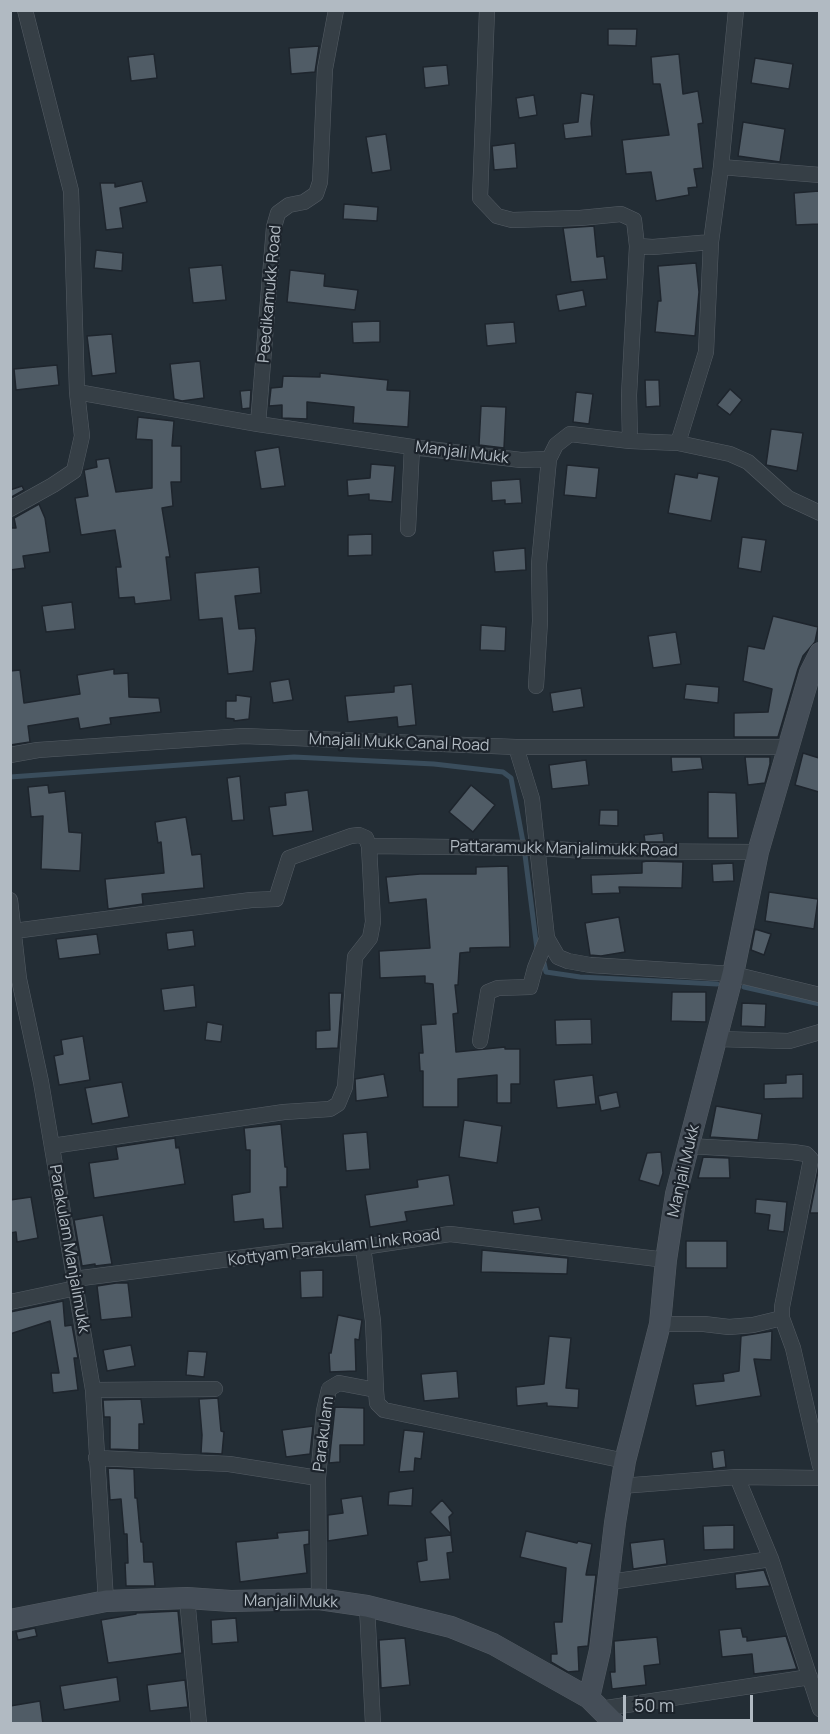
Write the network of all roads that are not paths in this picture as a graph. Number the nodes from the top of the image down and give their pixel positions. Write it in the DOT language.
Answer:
graph roads {
  1 [pos="25,10"];
  2 [pos="336,10"];
  3 [pos="487,10"];
  4 [pos="736,10"];
  5 [pos="721,167"];
  6 [pos="819,175"];
  7 [pos="711,242"];
  8 [pos="637,246"];
  9 [pos="77,392"];
  10 [pos="258,423"];
  11 [pos="630,441"];
  12 [pos="678,442"];
  13 [pos="412,447"];
  14 [pos="549,459"];
  15 [pos="10,508"];
  16 [pos="819,513"];
  17 [pos="408,529"];
  18 [pos="819,653"];
  19 [pos="536,686"];
  20 [pos="516,747"];
  21 [pos="788,747"];
  22 [pos="10,755"];
  23 [pos="369,846"];
  24 [pos="538,848"];
  25 [pos="759,852"];
  26 [pos="11,907"];
  27 [pos="14,931"];
  28 [pos="547,938"];
  29 [pos="733,974"];
  30 [pos="819,995"];
  31 [pos="819,1032"];
  32 [pos="717,1039"];
  33 [pos="480,1041"];
  34 [pos="52,1146"];
  35 [pos="689,1146"];
  36 [pos="363,1247"];
  37 [pos="666,1260"];
  38 [pos="75,1283"];
  39 [pos="10,1302"];
  40 [pos="782,1318"];
  41 [pos="660,1324"];
  42 [pos="215,1389"];
  43 [pos="93,1390"];
  44 [pos="376,1390"];
  45 [pos="96,1458"];
  46 [pos="625,1461"];
  47 [pos="819,1466"];
  48 [pos="737,1477"];
  49 [pos="318,1478"];
  50 [pos="819,1478"];
  51 [pos="621,1486"];
  52 [pos="771,1559"];
  53 [pos="610,1582"];
  54 [pos="187,1598"];
  55 [pos="319,1599"];
  56 [pos="106,1601"];
  57 [pos="367,1606"];
  58 [pos="10,1620"];
  59 [pos="810,1677"];
  60 [pos="595,1703"];
  61 [pos="819,1709"];
  62 [pos="199,1724"];
  63 [pos="373,1724"];
  64 [pos="615,1724"];
  1 -- 9 [label="street"];
  2 -- 10 [label="street, Peedikamukk Road"];
  3 -- 8 [label="street"];
  4 -- 5 [label="street"];
  5 -- 6 [label="street"];
  5 -- 7 [label="street"];
  7 -- 8 [label="street"];
  7 -- 12 [label="street"];
  8 -- 11 [label="street"];
  9 -- 10 [label="street, Manjali Mukk"];
  9 -- 15 [label="street"];
  10 -- 13 [label="street, Manjali Mukk"];
  11 -- 12 [label="street"];
  11 -- 14 [label="street"];
  12 -- 16 [label="street"];
  13 -- 14 [label="street, Manjali Mukk"];
  13 -- 17 [label="street"];
  14 -- 19 [label="street"];
  18 -- 21 [label="street, Manjali Mukk"];
  20 -- 21 [label="street, Mnajali Mukk Canal Road"];
  20 -- 22 [label="street, Mnajali Mukk Canal Road"];
  20 -- 24 [label="street"];
  21 -- 25 [label="street, Manjali Mukk"];
  23 -- 24 [label="street, Pattaramukk Manjalimukk Road"];
  23 -- 27 [label="street, Pattaramukk Manjalimukk Road"];
  23 -- 34 [label="street"];
  24 -- 25 [label="street, Pattaramukk Manjalimukk Road"];
  24 -- 28 [label="street"];
  25 -- 29 [label="street, Manjali Mukk"];
  26 -- 27 [label="street, Parakulam Manjalimukk"];
  27 -- 34 [label="street, Parakulam Manjalimukk"];
  28 -- 29 [label="street"];
  28 -- 33 [label="street"];
  29 -- 30 [label="street"];
  29 -- 32 [label="street, Manjali Mukk"];
  31 -- 32 [label="street"];
  32 -- 35 [label="street, Manjali Mukk"];
  34 -- 38 [label="street, Parakulam Manjalimukk"];
  35 -- 37 [label="street, Manjali Mukk"];
  35 -- 40 [label="street"];
  36 -- 37 [label="street, Kottyam Parakulam Link Road"];
  36 -- 38 [label="street, Kottyam Parakulam Link Road"];
  36 -- 44 [label="street"];
  37 -- 41 [label="street, Manjali Mukk"];
  38 -- 39 [label="street, Kottyam Parakulam Link Road"];
  38 -- 43 [label="street, Parakulam Manjalimukk"];
  40 -- 41 [label="street"];
  40 -- 47 [label="street"];
  41 -- 46 [label="street, Manjali Mukk"];
  42 -- 43 [label="street"];
  43 -- 45 [label="street, Parakulam Manjalimukk"];
  44 -- 46 [label="street"];
  44 -- 49 [label="street, Parakulam"];
  45 -- 49 [label="street"];
  45 -- 56 [label="street, Parakulam Manjalimukk"];
  46 -- 51 [label="street, Manjali Mukk"];
  48 -- 50 [label="street"];
  48 -- 51 [label="street"];
  48 -- 52 [label="street"];
  49 -- 55 [label="street, Parakulam"];
  51 -- 53 [label="street, Manjali Mukk"];
  52 -- 53 [label="street"];
  52 -- 59 [label="street"];
  53 -- 60 [label="street, Manjali Mukk"];
  54 -- 55 [label="street, Manjali Mukk"];
  54 -- 56 [label="street, Manjali Mukk"];
  54 -- 62 [label="street"];
  55 -- 57 [label="street, Manjali Mukk"];
  56 -- 58 [label="street, Manjali Mukk"];
  57 -- 60 [label="street, Manjali Mukk"];
  57 -- 63 [label="street"];
  59 -- 60 [label="street"];
  59 -- 61 [label="street"];
  60 -- 64 [label="street"];
}
